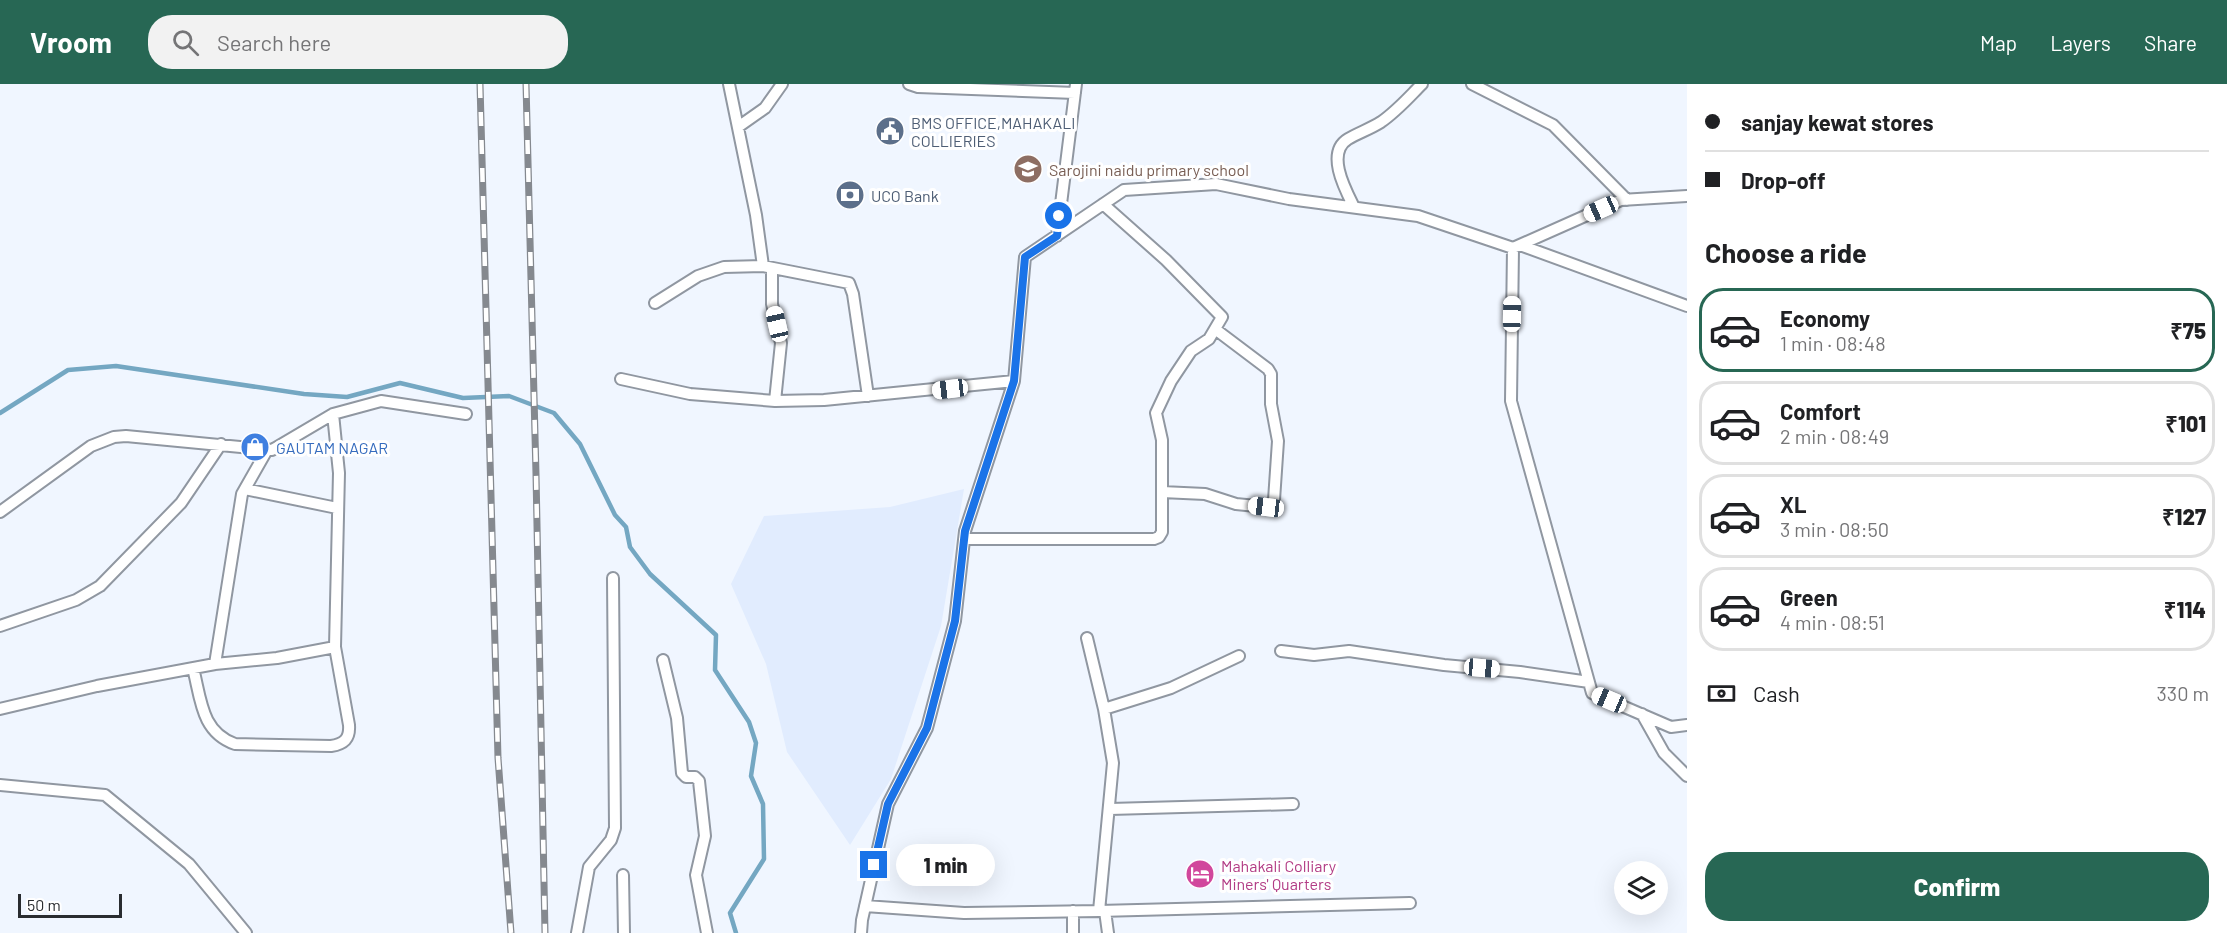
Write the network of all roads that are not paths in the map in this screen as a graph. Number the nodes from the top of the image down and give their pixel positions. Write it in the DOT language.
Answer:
graph roads {
  1 [pos="729,84"];
  2 [pos="782,84"];
  3 [pos="909,84"];
  4 [pos="1422,84"];
  5 [pos="1472,84"];
  6 [pos="1075,89"];
  7 [pos="738,127"];
  8 [pos="1687,196"];
  9 [pos="1627,200"];
  10 [pos="1103,204"];
  11 [pos="1354,207"];
  12 [pos="1057,236"];
  13 [pos="1516,246"];
  14 [pos="768,267"];
  15 [pos="655,303"];
  16 [pos="1687,306"];
  17 [pos="1215,329"];
  18 [pos="621,379"];
  19 [pos="1014,381"];
  20 [pos="868,396"];
  21 [pos="775,401"];
  22 [pos="333,414"];
  23 [pos="466,414"];
  24 [pos="221,444"];
  25 [pos="267,450"];
  26 [pos="245,489"];
  27 [pos="1162,492"];
  28 [pos="337,507"];
  29 [pos="0,512"];
  30 [pos="964,539"];
  31 [pos="613,578"];
  32 [pos="0,626"];
  33 [pos="1087,638"];
  34 [pos="335,647"];
  35 [pos="1281,651"];
  36 [pos="1239,657"];
  37 [pos="663,660"];
  38 [pos="215,664"];
  39 [pos="193,668"];
  40 [pos="1589,682"];
  41 [pos="0,709"];
  42 [pos="1104,709"];
  43 [pos="1642,714"];
  44 [pos="1687,725"];
  45 [pos="1687,776"];
  46 [pos="0,785"];
  47 [pos="1293,804"];
  48 [pos="1110,809"];
  49 [pos="623,875"];
  50 [pos="1410,903"];
  51 [pos="865,906"];
  52 [pos="1073,911"];
  53 [pos="1102,911"];
  54 [pos="862,931"];
  55 [pos="246,933"];
  56 [pos="577,933"];
  57 [pos="624,933"];
  58 [pos="707,933"];
  59 [pos="1073,933"];
  60 [pos="1108,933"];
  1 -- 7 [label="street"];
  2 -- 7 [label="street"];
  3 -- 6 [label="street"];
  4 -- 11 [label="street"];
  5 -- 9 [label="street"];
  6 -- 12 [label="street"];
  7 -- 14 [label="street"];
  8 -- 9 [label="street"];
  9 -- 13 [label="street"];
  10 -- 11 [label="street"];
  10 -- 12 [label="street"];
  10 -- 17 [label="street"];
  11 -- 13 [label="street"];
  12 -- 19 [label="street"];
  13 -- 16 [label="street"];
  13 -- 40 [label="street"];
  14 -- 15 [label="street"];
  14 -- 20 [label="street"];
  14 -- 21 [label="street"];
  17 -- 27 [label="street"];
  17 -- 27 [label="street"];
  18 -- 21 [label="street"];
  19 -- 20 [label="street"];
  19 -- 30 [label="street"];
  20 -- 21 [label="street"];
  22 -- 23 [label="street"];
  22 -- 25 [label="street"];
  22 -- 28 [label="street"];
  24 -- 25 [label="street"];
  24 -- 29 [label="street"];
  24 -- 32 [label="street"];
  25 -- 26 [label="street"];
  26 -- 28 [label="street"];
  26 -- 38 [label="street"];
  27 -- 30 [label="street"];
  28 -- 34 [label="street"];
  30 -- 51 [label="street"];
  31 -- 56 [label="street"];
  33 -- 42 [label="street"];
  34 -- 38 [label="street"];
  34 -- 39 [label="street"];
  35 -- 40 [label="street"];
  36 -- 42 [label="street"];
  37 -- 58 [label="street"];
  38 -- 39 [label="street"];
  39 -- 41 [label="street"];
  40 -- 43 [label="street"];
  42 -- 48 [label="street"];
  43 -- 44 [label="street"];
  43 -- 45 [label="street"];
  46 -- 55 [label="street"];
  47 -- 48 [label="street"];
  48 -- 53 [label="street"];
  49 -- 57 [label="street"];
  50 -- 53 [label="street"];
  51 -- 52 [label="street"];
  51 -- 54 [label="street"];
  52 -- 53 [label="street"];
  52 -- 59 [label="street"];
  53 -- 60 [label="street"];
}
